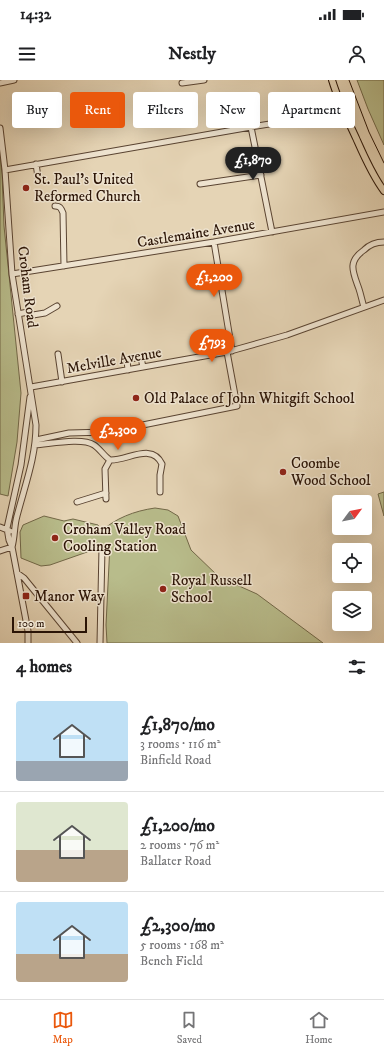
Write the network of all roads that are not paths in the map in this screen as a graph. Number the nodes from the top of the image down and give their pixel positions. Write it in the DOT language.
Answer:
graph roads {
  1 [pos="14,80"];
  2 [pos="204,80"];
  3 [pos="332,80"];
  4 [pos="0,83"];
  5 [pos="182,83"];
  6 [pos="336,92"];
  7 [pos="0,128"];
  8 [pos="245,128"];
  9 [pos="251,128"];
  10 [pos="351,128"];
  11 [pos="36,164"];
  12 [pos="5,170"];
  13 [pos="261,175"];
  14 [pos="38,177"];
  15 [pos="200,184"];
  16 [pos="384,189"];
  17 [pos="55,206"];
  18 [pos="384,212"];
  19 [pos="272,232"];
  20 [pos="214,242"];
  21 [pos="384,242"];
  22 [pos="64,266"];
  23 [pos="12,274"];
  24 [pos="384,300"];
  25 [pos="57,306"];
  26 [pos="364,307"];
  27 [pos="18,314"];
  28 [pos="229,352"];
  29 [pos="58,354"];
  30 [pos="143,367"];
  31 [pos="128,370"];
  32 [pos="62,382"];
  33 [pos="30,387"];
  34 [pos="30,396"];
  35 [pos="35,443"];
  36 [pos="110,460"];
  37 [pos="160,492"];
  38 [pos="106,493"];
  39 [pos="106,499"];
  40 [pos="77,502"];
  41 [pos="0,527"];
  42 [pos="8,531"];
  43 [pos="14,531"];
  44 [pos="12,547"];
  45 [pos="102,548"];
  46 [pos="0,551"];
  47 [pos="17,572"];
  48 [pos="28,643"];
  49 [pos="77,643"];
  50 [pos="100,643"];
  1 -- 4 [label="street"];
  2 -- 5 [label="street"];
  3 -- 6 [label="main road"];
  7 -- 12 [label="street, Croham Road"];
  8 -- 11 [label="street"];
  9 -- 13 [label="street"];
  10 -- 16 [label="main road"];
  11 -- 12 [label="street"];
  11 -- 14 [label="street"];
  12 -- 23 [label="street, Croham Road"];
  13 -- 15 [label="street"];
  13 -- 19 [label="street"];
  17 -- 22 [label="street"];
  18 -- 19 [label="street, Castlemaine Avenue"];
  19 -- 20 [label="street, Castlemaine Avenue"];
  20 -- 22 [label="street, Castlemaine Avenue"];
  20 -- 28 [label="street"];
  21 -- 26 [label="street"];
  22 -- 23 [label="street, Castlemaine Avenue"];
  23 -- 27 [label="street, Croham Road"];
  24 -- 26 [label="street, Melville Avenue"];
  25 -- 27 [label="street"];
  26 -- 28 [label="street, Melville Avenue"];
  27 -- 33 [label="street, Croham Road"];
  28 -- 30 [label="street, Melville Avenue"];
  28 -- 35 [label="street"];
  29 -- 32 [label="street"];
  30 -- 31 [label="street, Melville Avenue"];
  30 -- 31 [label="street"];
  31 -- 32 [label="street, Melville Avenue"];
  32 -- 33 [label="street, Melville Avenue"];
  33 -- 34 [label="street, Croham Road"];
  34 -- 35 [label="street, Croham Road"];
  34 -- 42 [label="street"];
  35 -- 36 [label="street"];
  35 -- 43 [label="street, Croham Road"];
  36 -- 37 [label="street"];
  36 -- 38 [label="street"];
  38 -- 39 [label="street"];
  38 -- 40 [label="street"];
  41 -- 42 [label="street"];
  42 -- 43 [label="street"];
  42 -- 44 [label="street"];
  43 -- 44 [label="street, Croham Road"];
  44 -- 46 [label="street"];
  44 -- 47 [label="street"];
  45 -- 50 [label="street"];
  47 -- 48 [label="street"];
  47 -- 49 [label="street"];
}
